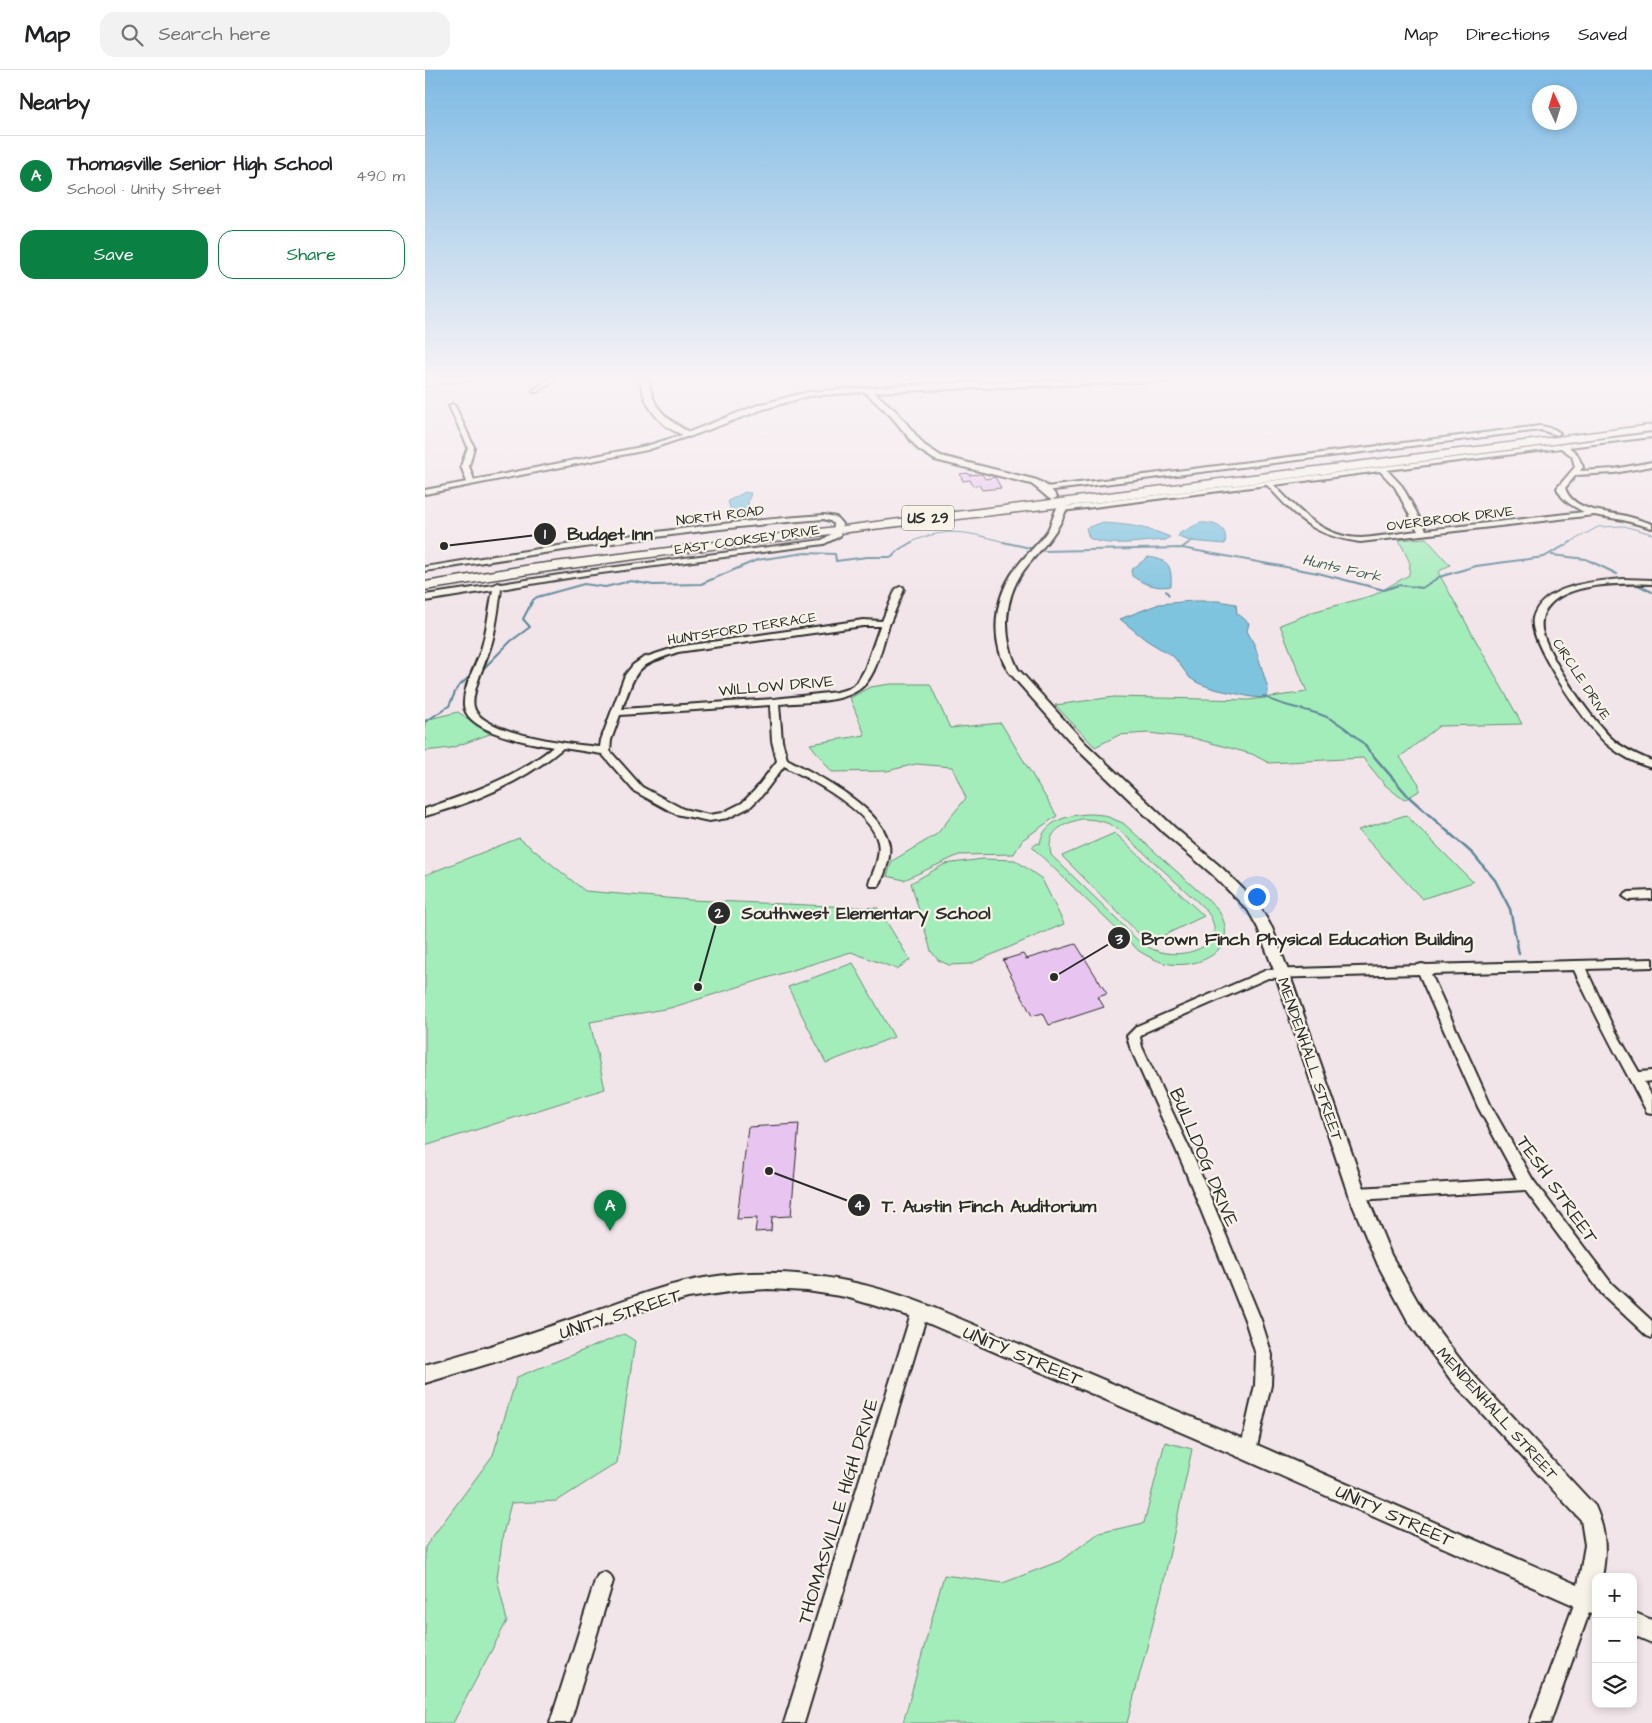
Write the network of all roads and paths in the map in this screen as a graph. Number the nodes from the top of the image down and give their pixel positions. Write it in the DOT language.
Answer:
graph roads {
  1 [pos="468,456"];
  2 [pos="606,456"];
  3 [pos="935,456"];
  4 [pos="1351,456"];
  5 [pos="1416,456"];
  6 [pos="1423,456"];
  7 [pos="1463,456"];
  8 [pos="1576,456"];
  9 [pos="1652,464"];
  10 [pos="1382,470"];
  11 [pos="1576,472"];
  12 [pos="471,483"];
  13 [pos="1270,484"];
  14 [pos="425,492"];
  15 [pos="1102,492"];
  16 [pos="1056,500"];
  17 [pos="1594,513"];
  18 [pos="838,526"];
  19 [pos="1652,526"];
  20 [pos="1424,534"];
  21 [pos="425,570"];
  22 [pos="425,579"];
  23 [pos="1652,582"];
  24 [pos="498,585"];
  25 [pos="425,586"];
  26 [pos="900,589"];
  27 [pos="425,598"];
  28 [pos="885,624"];
  29 [pos="774,702"];
  30 [pos="618,712"];
  31 [pos="560,746"];
  32 [pos="605,751"];
  33 [pos="782,760"];
  34 [pos="1652,765"];
  35 [pos="425,813"];
  36 [pos="875,883"];
  37 [pos="1652,895"];
  38 [pos="1629,896"];
  39 [pos="1652,963"];
  40 [pos="1579,965"];
  41 [pos="1422,968"];
  42 [pos="1282,973"];
  43 [pos="1652,1076"];
  44 [pos="1634,1078"];
  45 [pos="1652,1108"];
  46 [pos="1528,1184"];
  47 [pos="1357,1194"];
  48 [pos="920,1311"];
  49 [pos="1652,1331"];
  50 [pos="425,1374"];
  51 [pos="1248,1451"];
  52 [pos="604,1581"];
  53 [pos="1590,1602"];
  54 [pos="1637,1625"];
  55 [pos="1652,1632"];
  56 [pos="560,1723"];
  57 [pos="794,1723"];
  58 [pos="1541,1723"];
  1 -- 12 [label="street"];
  2 -- 12 [label="street"];
  3 -- 16 [label="street"];
  4 -- 16 [label="street"];
  5 -- 15 [label="highway, US 29"];
  6 -- 16 [label="highway, US 29"];
  7 -- 10 [label="street"];
  8 -- 11 [label="street"];
  9 -- 11 [label="street"];
  10 -- 13 [label="street"];
  10 -- 20 [label="street"];
  11 -- 17 [label="street"];
  12 -- 14 [label="street"];
  13 -- 16 [label="street"];
  13 -- 20 [label="street, OVERBROOK DRIVE"];
  15 -- 16 [label="highway"];
  16 -- 18 [label="highway, US 29"];
  16 -- 18 [label="highway, US 29"];
  16 -- 42 [label="street, MENDENHALL STREET"];
  17 -- 19 [label="street, OVERBROOK DRIVE"];
  17 -- 20 [label="street, OVERBROOK DRIVE"];
  18 -- 21 [label="street, NORTH ROAD"];
  18 -- 22 [label="highway, US 29"];
  18 -- 24 [label="street, EAST COOKSEY DRIVE"];
  18 -- 25 [label="highway, US 29"];
  23 -- 34 [label="street, CIRCLE DRIVE"];
  24 -- 27 [label="street, EAST COOKSEY DRIVE"];
  24 -- 31 [label="street"];
  26 -- 28 [label="street, WILLOW DRIVE"];
  28 -- 29 [label="street, WILLOW DRIVE"];
  28 -- 30 [label="street, HUNTSFORD TERRACE"];
  29 -- 30 [label="street, WILLOW DRIVE"];
  29 -- 33 [label="street"];
  30 -- 32 [label="street, HUNTSFORD TERRACE"];
  31 -- 32 [label="street"];
  31 -- 35 [label="street"];
  32 -- 33 [label="street"];
  33 -- 36 [label="street"];
  37 -- 38 [label="street"];
  39 -- 40 [label="street"];
  40 -- 41 [label="street"];
  40 -- 44 [label="street"];
  41 -- 42 [label="street"];
  41 -- 46 [label="street, TESH STREET"];
  42 -- 47 [label="street, MENDENHALL STREET"];
  42 -- 51 [label="street, BULLDOG DRIVE"];
  43 -- 44 [label="street"];
  44 -- 45 [label="street"];
  46 -- 47 [label="street"];
  46 -- 49 [label="street, TESH STREET"];
  47 -- 53 [label="street, MENDENHALL STREET"];
  48 -- 50 [label="street, UNITY STREET"];
  48 -- 51 [label="street, UNITY STREET"];
  48 -- 57 [label="street, THOMASVILLE HIGH DRIVE"];
  51 -- 53 [label="street, UNITY STREET"];
  52 -- 56 [label="street"];
  53 -- 58 [label="street"];
  54 -- 55 [label="street"];
}
